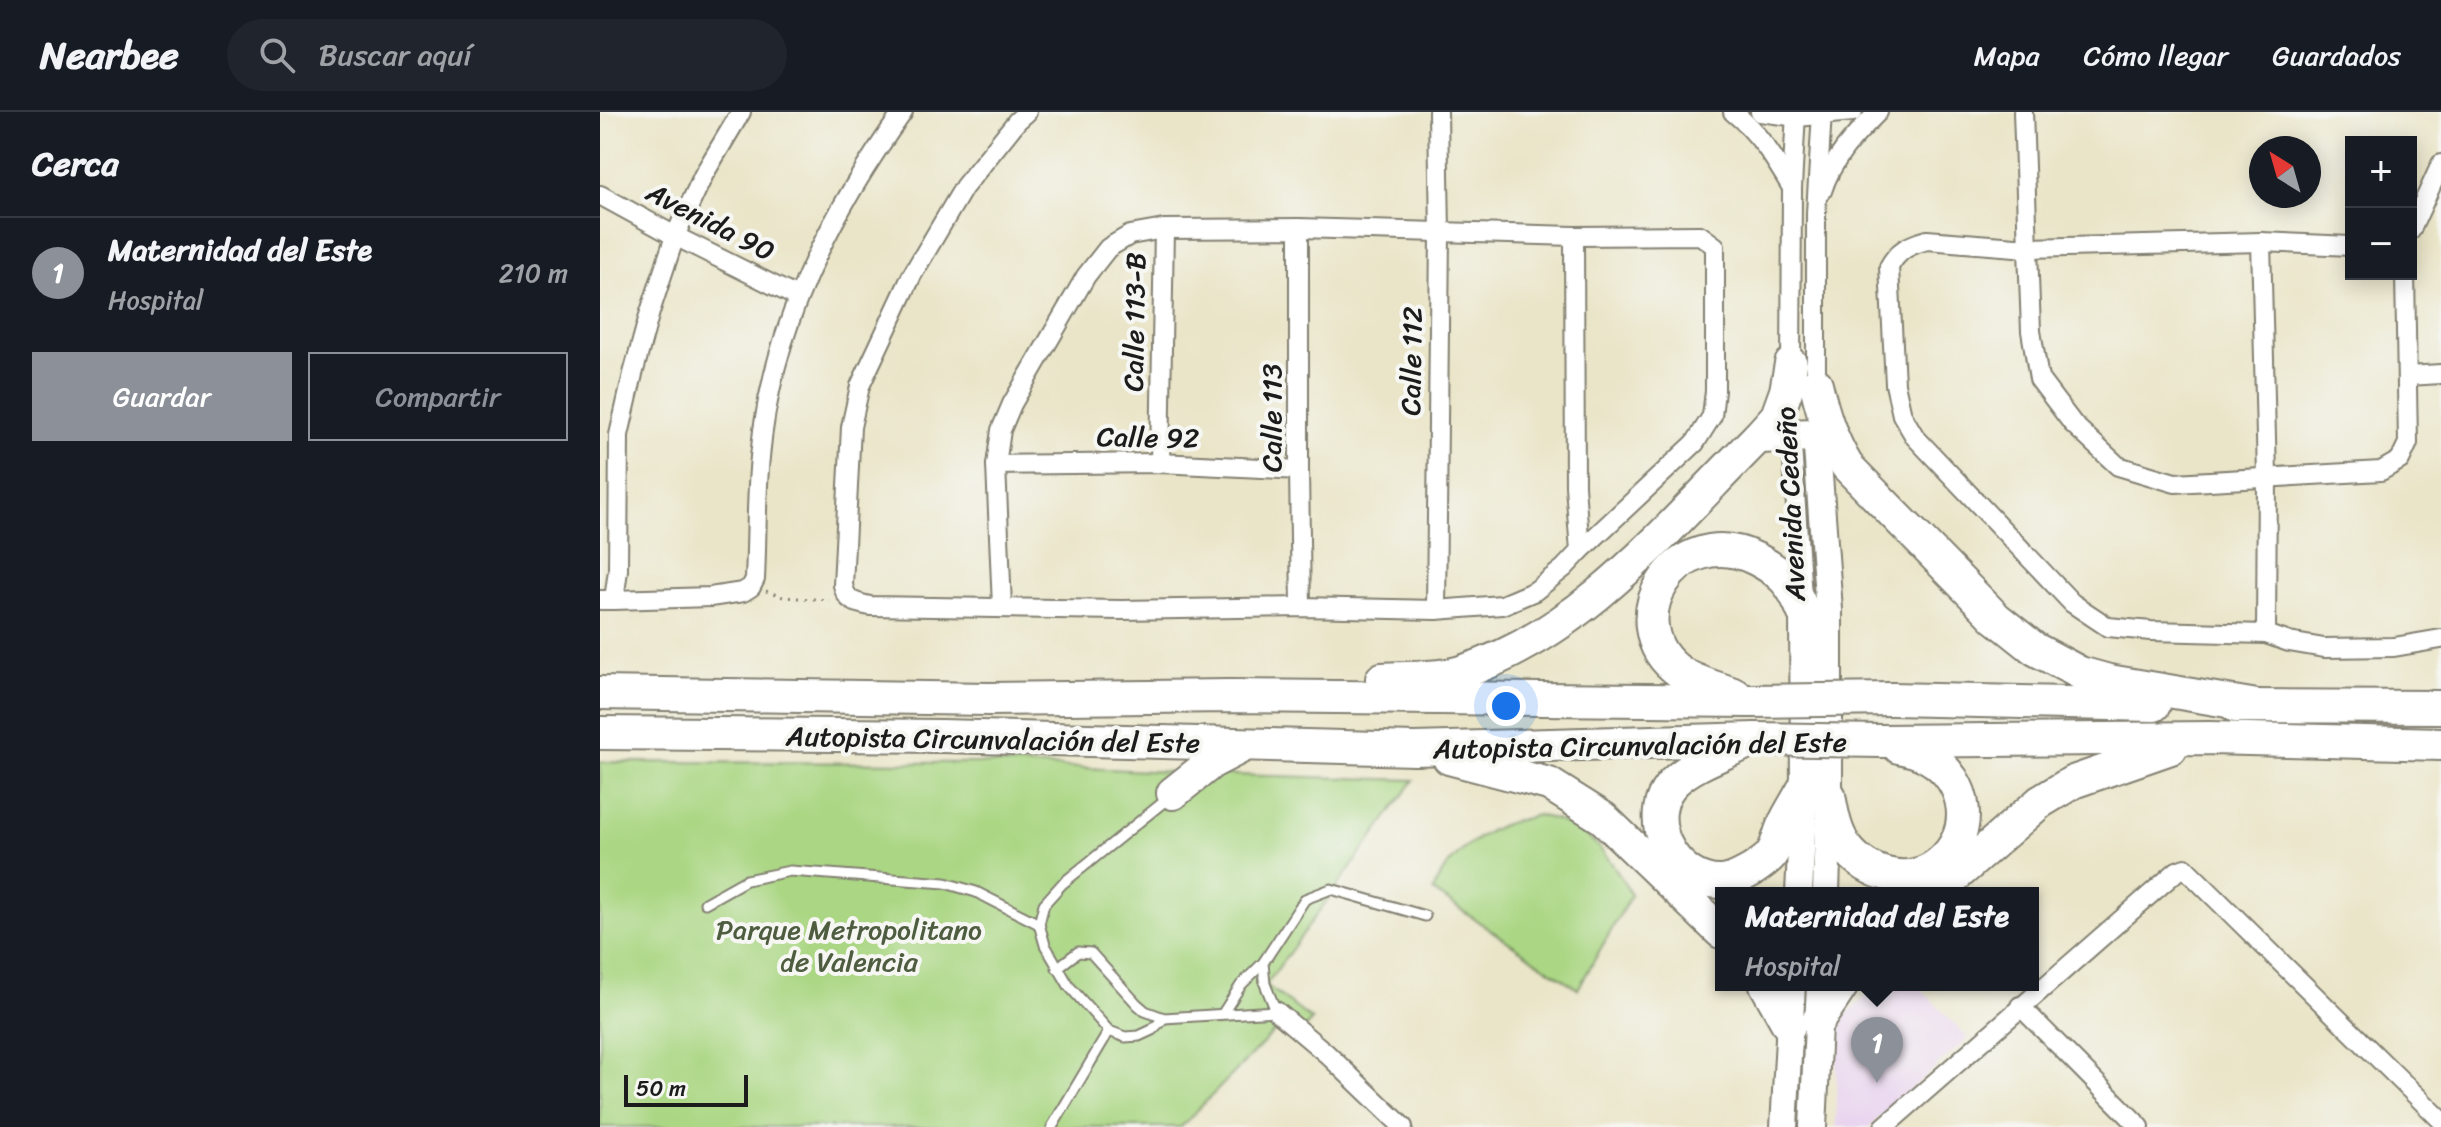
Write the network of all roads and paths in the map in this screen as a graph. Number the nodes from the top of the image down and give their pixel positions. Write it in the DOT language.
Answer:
graph roads {
  1 [pos="741,112"];
  2 [pos="903,112"];
  3 [pos="1027,112"];
  4 [pos="1438,112"];
  5 [pos="1733,112"];
  6 [pos="1760,112"];
  7 [pos="1853,112"];
  8 [pos="1878,112"];
  9 [pos="2023,112"];
  10 [pos="1796,114"];
  11 [pos="1822,114"];
  12 [pos="2441,164"];
  13 [pos="1792,188"];
  14 [pos="600,195"];
  15 [pos="1816,213"];
  16 [pos="2417,217"];
  17 [pos="1299,228"];
  18 [pos="1164,229"];
  19 [pos="1440,234"];
  20 [pos="675,236"];
  21 [pos="1574,236"];
  22 [pos="2261,242"];
  23 [pos="2345,246"];
  24 [pos="2028,248"];
  25 [pos="2405,280"];
  26 [pos="797,297"];
  27 [pos="1791,364"];
  28 [pos="2441,374"];
  29 [pos="2408,376"];
  30 [pos="1816,384"];
  31 [pos="1804,435"];
  32 [pos="1758,437"];
  33 [pos="1160,463"];
  34 [pos="996,465"];
  35 [pos="1299,470"];
  36 [pos="2267,476"];
  37 [pos="1580,551"];
  38 [pos="751,587"];
  39 [pos="845,594"];
  40 [pos="607,600"];
  41 [pos="1002,607"];
  42 [pos="1301,607"];
  43 [pos="1436,610"];
  44 [pos="1803,611"];
  45 [pos="2266,634"];
  46 [pos="2441,639"];
  47 [pos="600,693"];
  48 [pos="1228,696"];
  49 [pos="1750,701"];
  50 [pos="2257,706"];
  51 [pos="2441,707"];
  52 [pos="600,733"];
  53 [pos="2210,738"];
  54 [pos="1755,739"];
  55 [pos="1881,741"];
  56 [pos="1154,742"];
  57 [pos="1246,744"];
  58 [pos="2441,744"];
  59 [pos="1415,749"];
  60 [pos="1816,792"];
  61 [pos="1173,793"];
  62 [pos="1800,887"];
  63 [pos="1825,887"];
  64 [pos="1943,887"];
  65 [pos="705,903"];
  66 [pos="1425,916"];
  67 [pos="1039,924"];
  68 [pos="1715,926"];
  69 [pos="1263,963"];
  70 [pos="1057,968"];
  71 [pos="2039,990"];
  72 [pos="1772,991"];
  73 [pos="1794,991"];
  74 [pos="1818,991"];
  75 [pos="1836,991"];
  76 [pos="2037,991"];
  77 [pos="2020,1006"];
  78 [pos="1276,1011"];
  79 [pos="1223,1013"];
  80 [pos="1164,1018"];
  81 [pos="1804,1024"];
  82 [pos="1109,1031"];
  83 [pos="2441,1124"];
  84 [pos="1052,1127"];
  85 [pos="1403,1127"];
  86 [pos="1784,1127"];
  87 [pos="1813,1127"];
  88 [pos="1884,1127"];
  89 [pos="2140,1127"];
  1 -- 20 [label="street"];
  2 -- 26 [label="street"];
  3 -- 39 [label="street"];
  4 -- 19 [label="street, Calle 112"];
  5 -- 13 [label="street"];
  6 -- 10 [label="street"];
  7 -- 11 [label="street"];
  8 -- 15 [label="street"];
  9 -- 24 [label="street"];
  10 -- 11 [label="street"];
  10 -- 13 [label="street, Avenida Cedeño"];
  11 -- 15 [label="street, Avenida Cedeño"];
  12 -- 16 [label="street"];
  13 -- 27 [label="street, Avenida Cedeño"];
  14 -- 20 [label="street, Avenida 90"];
  15 -- 30 [label="street, Avenida Cedeño"];
  17 -- 18 [label="street"];
  17 -- 19 [label="street"];
  17 -- 35 [label="street, Calle 113"];
  18 -- 33 [label="street, Calle 113-B"];
  18 -- 34 [label="street"];
  19 -- 21 [label="street"];
  19 -- 43 [label="street, Calle 112"];
  20 -- 26 [label="street, Avenida 90"];
  20 -- 40 [label="street"];
  21 -- 37 [label="street"];
  21 -- 37 [label="street"];
  22 -- 23 [label="street"];
  22 -- 24 [label="street"];
  22 -- 36 [label="street"];
  24 -- 36 [label="street"];
  24 -- 45 [label="street"];
  25 -- 29 [label="street"];
  26 -- 38 [label="street"];
  27 -- 31 [label="street, Avenida Cedeño"];
  27 -- 32 [label="highway"];
  28 -- 29 [label="street"];
  29 -- 36 [label="street"];
  30 -- 31 [label="street, Avenida Cedeño"];
  30 -- 50 [label="highway"];
  31 -- 32 [label="highway"];
  31 -- 44 [label="street, Avenida Cedeño"];
  31 -- 60 [label="main road, Avenida Cedeño"];
  32 -- 48 [label="highway"];
  33 -- 34 [label="street, Calle 92"];
  33 -- 35 [label="street, Calle 92"];
  34 -- 41 [label="street"];
  35 -- 42 [label="street, Calle 113"];
  36 -- 45 [label="street"];
  37 -- 43 [label="street"];
  38 -- 39 [label="path"];
  38 -- 40 [label="street"];
  39 -- 41 [label="street"];
  41 -- 42 [label="street"];
  42 -- 43 [label="street"];
  44 -- 49 [label="highway"];
  44 -- 60 [label="main road"];
  45 -- 46 [label="street"];
  47 -- 48 [label="highway, Autopista Circunvalación del Este"];
  48 -- 49 [label="highway, Autopista Circunvalación del Este"];
  49 -- 50 [label="highway, Autopista Circunvalación del Este, bridge"];
  50 -- 51 [label="highway, Autopista Circunvalación del Este"];
  52 -- 56 [label="highway, Autopista Circunvalación del Este"];
  53 -- 55 [label="highway, Autopista Circunvalación del Este"];
  53 -- 58 [label="highway, Autopista Circunvalación del Este"];
  53 -- 64 [label="highway"];
  54 -- 55 [label="highway, Autopista Circunvalación del Este, bridge"];
  54 -- 59 [label="highway, Autopista Circunvalación del Este"];
  54 -- 60 [label="highway"];
  55 -- 60 [label="highway"];
  56 -- 57 [label="highway, Autopista Circunvalación del Este"];
  56 -- 61 [label="highway"];
  57 -- 59 [label="highway, Autopista Circunvalación del Este"];
  57 -- 61 [label="highway"];
  59 -- 68 [label="highway"];
  60 -- 62 [label="main road"];
  60 -- 63 [label="main road, Avenida Cedeño"];
  61 -- 67 [label="lane"];
  65 -- 67 [label="lane"];
  66 -- 69 [label="lane"];
  67 -- 70 [label="lane"];
  69 -- 78 [label="lane"];
  69 -- 79 [label="lane"];
  70 -- 80 [label="lane"];
  70 -- 82 [label="lane"];
  71 -- 83 [label="street"];
  72 -- 81 [label="highway"];
  73 -- 81 [label="main road"];
  74 -- 81 [label="main road"];
  75 -- 81 [label="highway"];
  76 -- 77 [label="street"];
  77 -- 88 [label="street"];
  77 -- 89 [label="street"];
  78 -- 79 [label="lane"];
  78 -- 85 [label="street"];
  79 -- 80 [label="lane"];
  80 -- 82 [label="lane"];
  81 -- 86 [label="main road"];
  81 -- 87 [label="main road"];
  82 -- 84 [label="lane"];
}
